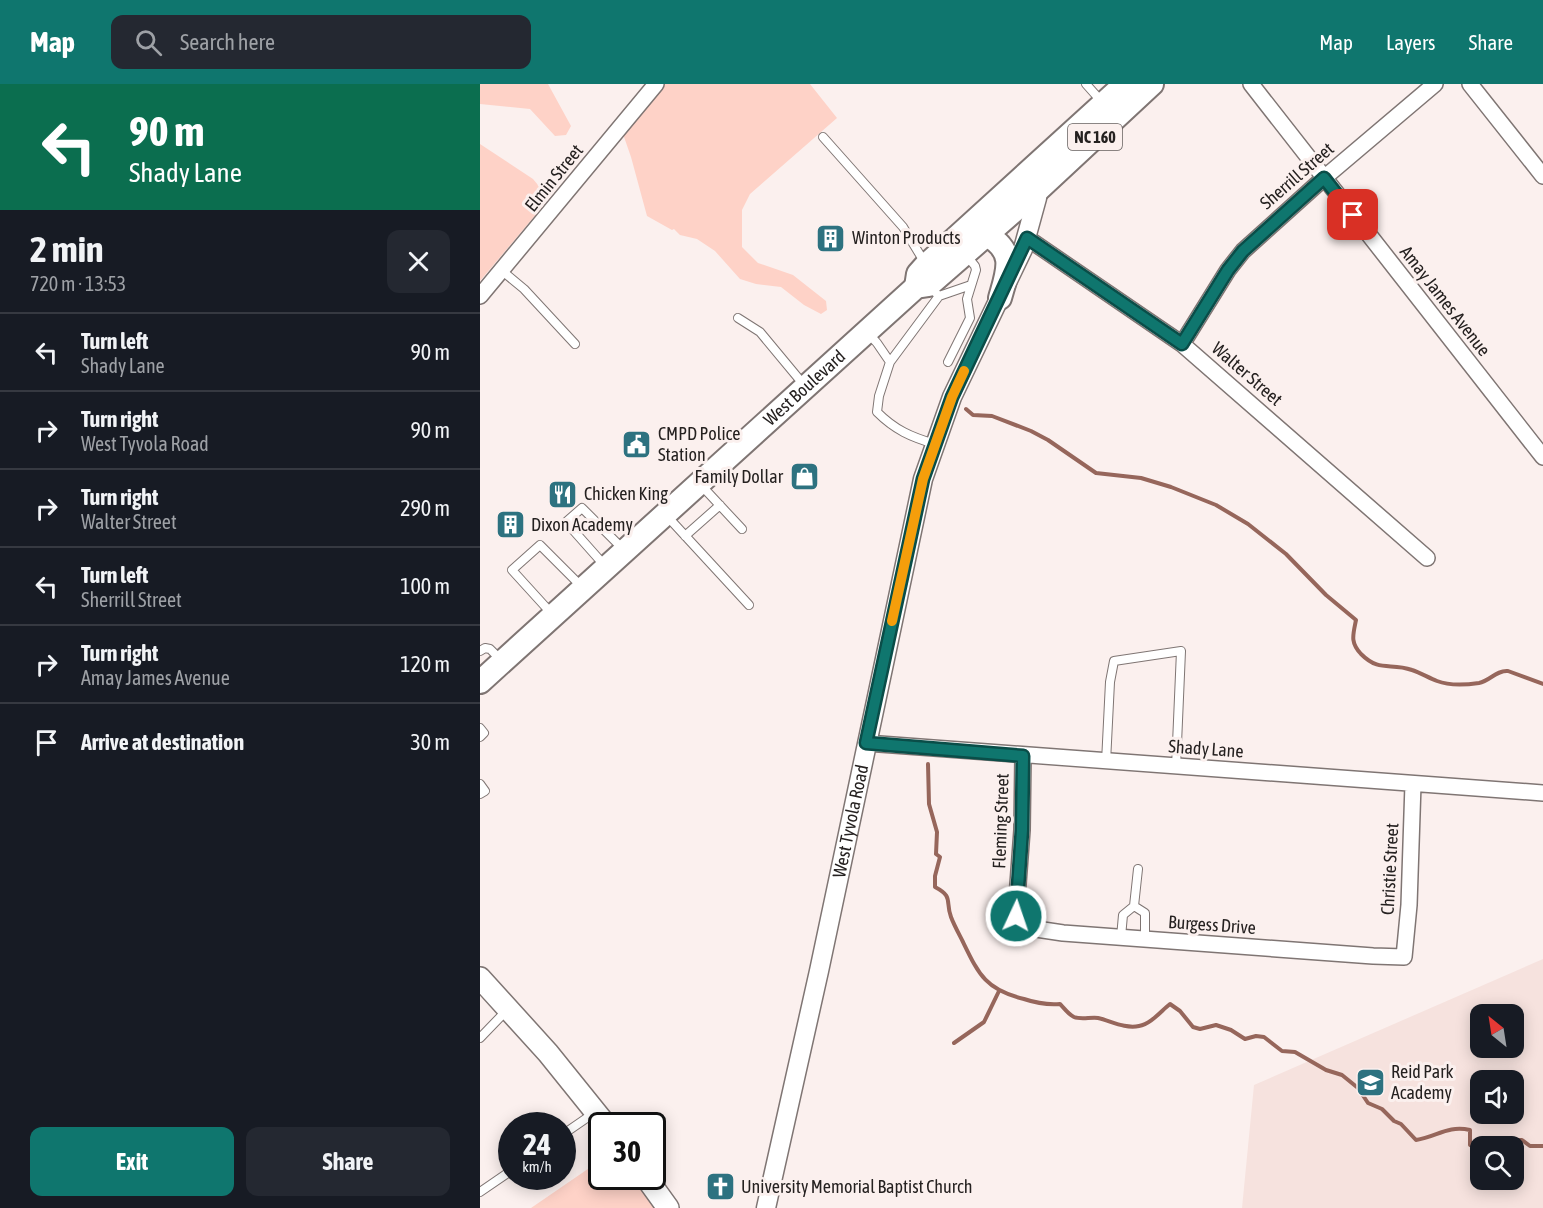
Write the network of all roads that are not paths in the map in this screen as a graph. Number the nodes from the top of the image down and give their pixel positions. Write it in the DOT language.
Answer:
graph roads {
  1 [pos="656,84"];
  2 [pos="1086,84"];
  3 [pos="1125,84"];
  4 [pos="1152,84"];
  5 [pos="1251,84"];
  6 [pos="1436,84"];
  7 [pos="1470,84"];
  8 [pos="1102,104"];
  9 [pos="823,137"];
  10 [pos="1543,176"];
  11 [pos="1324,178"];
  12 [pos="1033,180"];
  13 [pos="987,235"];
  14 [pos="1027,238"];
  15 [pos="964,254"];
  16 [pos="501,270"];
  17 [pos="928,283"];
  18 [pos="971,285"];
  19 [pos="480,296"];
  20 [pos="1000,298"];
  21 [pos="738,318"];
  22 [pos="866,332"];
  23 [pos="575,344"];
  24 [pos="1182,344"];
  25 [pos="890,362"];
  26 [pos="948,362"];
  27 [pos="805,386"];
  28 [pos="935,444"];
  29 [pos="1543,457"];
  30 [pos="699,483"];
  31 [pos="720,505"];
  32 [pos="665,514"];
  33 [pos="742,529"];
  34 [pos="685,536"];
  35 [pos="624,551"];
  36 [pos="1428,558"];
  37 [pos="606,567"];
  38 [pos="583,588"];
  39 [pos="749,605"];
  40 [pos="553,615"];
  41 [pos="480,651"];
  42 [pos="487,671"];
  43 [pos="480,728"];
  44 [pos="480,737"];
  45 [pos="866,743"];
  46 [pos="1023,756"];
  47 [pos="1106,762"];
  48 [pos="1176,767"];
  49 [pos="480,784"];
  50 [pos="1413,784"];
  51 [pos="1543,793"];
  52 [pos="480,794"];
  53 [pos="1138,869"];
  54 [pos="1134,906"];
  55 [pos="1020,924"];
  56 [pos="1121,937"];
  57 [pos="1145,939"];
  58 [pos="1404,957"];
  59 [pos="480,978"];
  60 [pos="508,1009"];
  61 [pos="480,1038"];
  62 [pos="594,1112"];
  63 [pos="498,1180"];
  64 [pos="656,1190"];
  65 [pos="480,1192"];
  66 [pos="669,1208"];
  67 [pos="766,1208"];
  1 -- 16 [label="street, Elmin Street"];
  2 -- 8 [label="lane"];
  3 -- 8 [label="main road, West Boulevard / NC 160"];
  4 -- 12 [label="main road, West Boulevard / NC 160"];
  5 -- 11 [label="street, Amay James Avenue"];
  6 -- 11 [label="street, Sherrill Street"];
  7 -- 10 [label="street"];
  8 -- 12 [label="main road, West Boulevard / NC 160"];
  9 -- 17 [label="lane"];
  11 -- 24 [label="street, Sherrill Street"];
  11 -- 29 [label="street, Amay James Avenue"];
  12 -- 13 [label="main road, West Boulevard / NC 160"];
  12 -- 14 [label="street, West Tyvola Road"];
  12 -- 17 [label="main road, West Boulevard / NC 160"];
  13 -- 15 [label="main road, West Boulevard / NC 160"];
  13 -- 20 [label="main road"];
  14 -- 20 [label="street, West Tyvola Road"];
  14 -- 24 [label="street, Walter Street"];
  15 -- 17 [label="main road, West Boulevard / NC 160"];
  15 -- 18 [label="lane"];
  16 -- 19 [label="street, Elmin Street"];
  16 -- 23 [label="lane"];
  17 -- 18 [label="lane"];
  17 -- 22 [label="main road, West Boulevard / NC 160"];
  17 -- 25 [label="lane"];
  18 -- 26 [label="lane"];
  20 -- 28 [label="street, West Tyvola Road"];
  21 -- 27 [label="lane"];
  22 -- 25 [label="lane"];
  22 -- 27 [label="main road, West Boulevard / NC 160"];
  24 -- 36 [label="street, Walter Street"];
  25 -- 28 [label="lane"];
  27 -- 30 [label="main road, West Boulevard / NC 160"];
  28 -- 45 [label="street, West Tyvola Road"];
  30 -- 31 [label="lane"];
  30 -- 32 [label="main road, West Boulevard / NC 160"];
  31 -- 33 [label="lane"];
  31 -- 34 [label="lane"];
  32 -- 34 [label="lane"];
  32 -- 35 [label="main road, West Boulevard / NC 160"];
  34 -- 39 [label="lane"];
  35 -- 37 [label="main road, West Boulevard / NC 160"];
  35 -- 37 [label="lane"];
  37 -- 38 [label="main road, West Boulevard / NC 160"];
  38 -- 40 [label="main road, West Boulevard / NC 160"];
  38 -- 40 [label="lane"];
  40 -- 42 [label="main road, West Boulevard / NC 160"];
  41 -- 42 [label="lane"];
  43 -- 44 [label="lane"];
  45 -- 46 [label="street, Shady Lane"];
  45 -- 67 [label="street, West Tyvola Road"];
  46 -- 47 [label="street, Shady Lane"];
  46 -- 55 [label="street, Fleming Street"];
  47 -- 48 [label="street, Shady Lane"];
  47 -- 48 [label="lane"];
  48 -- 50 [label="street, Shady Lane"];
  49 -- 52 [label="lane"];
  50 -- 51 [label="street, Shady Lane"];
  50 -- 58 [label="street, Christie Street"];
  53 -- 54 [label="lane"];
  54 -- 56 [label="lane"];
  54 -- 57 [label="lane"];
  55 -- 56 [label="street, Burgess Drive"];
  56 -- 57 [label="street, Burgess Drive"];
  57 -- 58 [label="street, Burgess Drive"];
  59 -- 60 [label="main road"];
  60 -- 61 [label="lane"];
  60 -- 62 [label="main road"];
  63 -- 65 [label="lane"];
  64 -- 66 [label="main road"];
}
